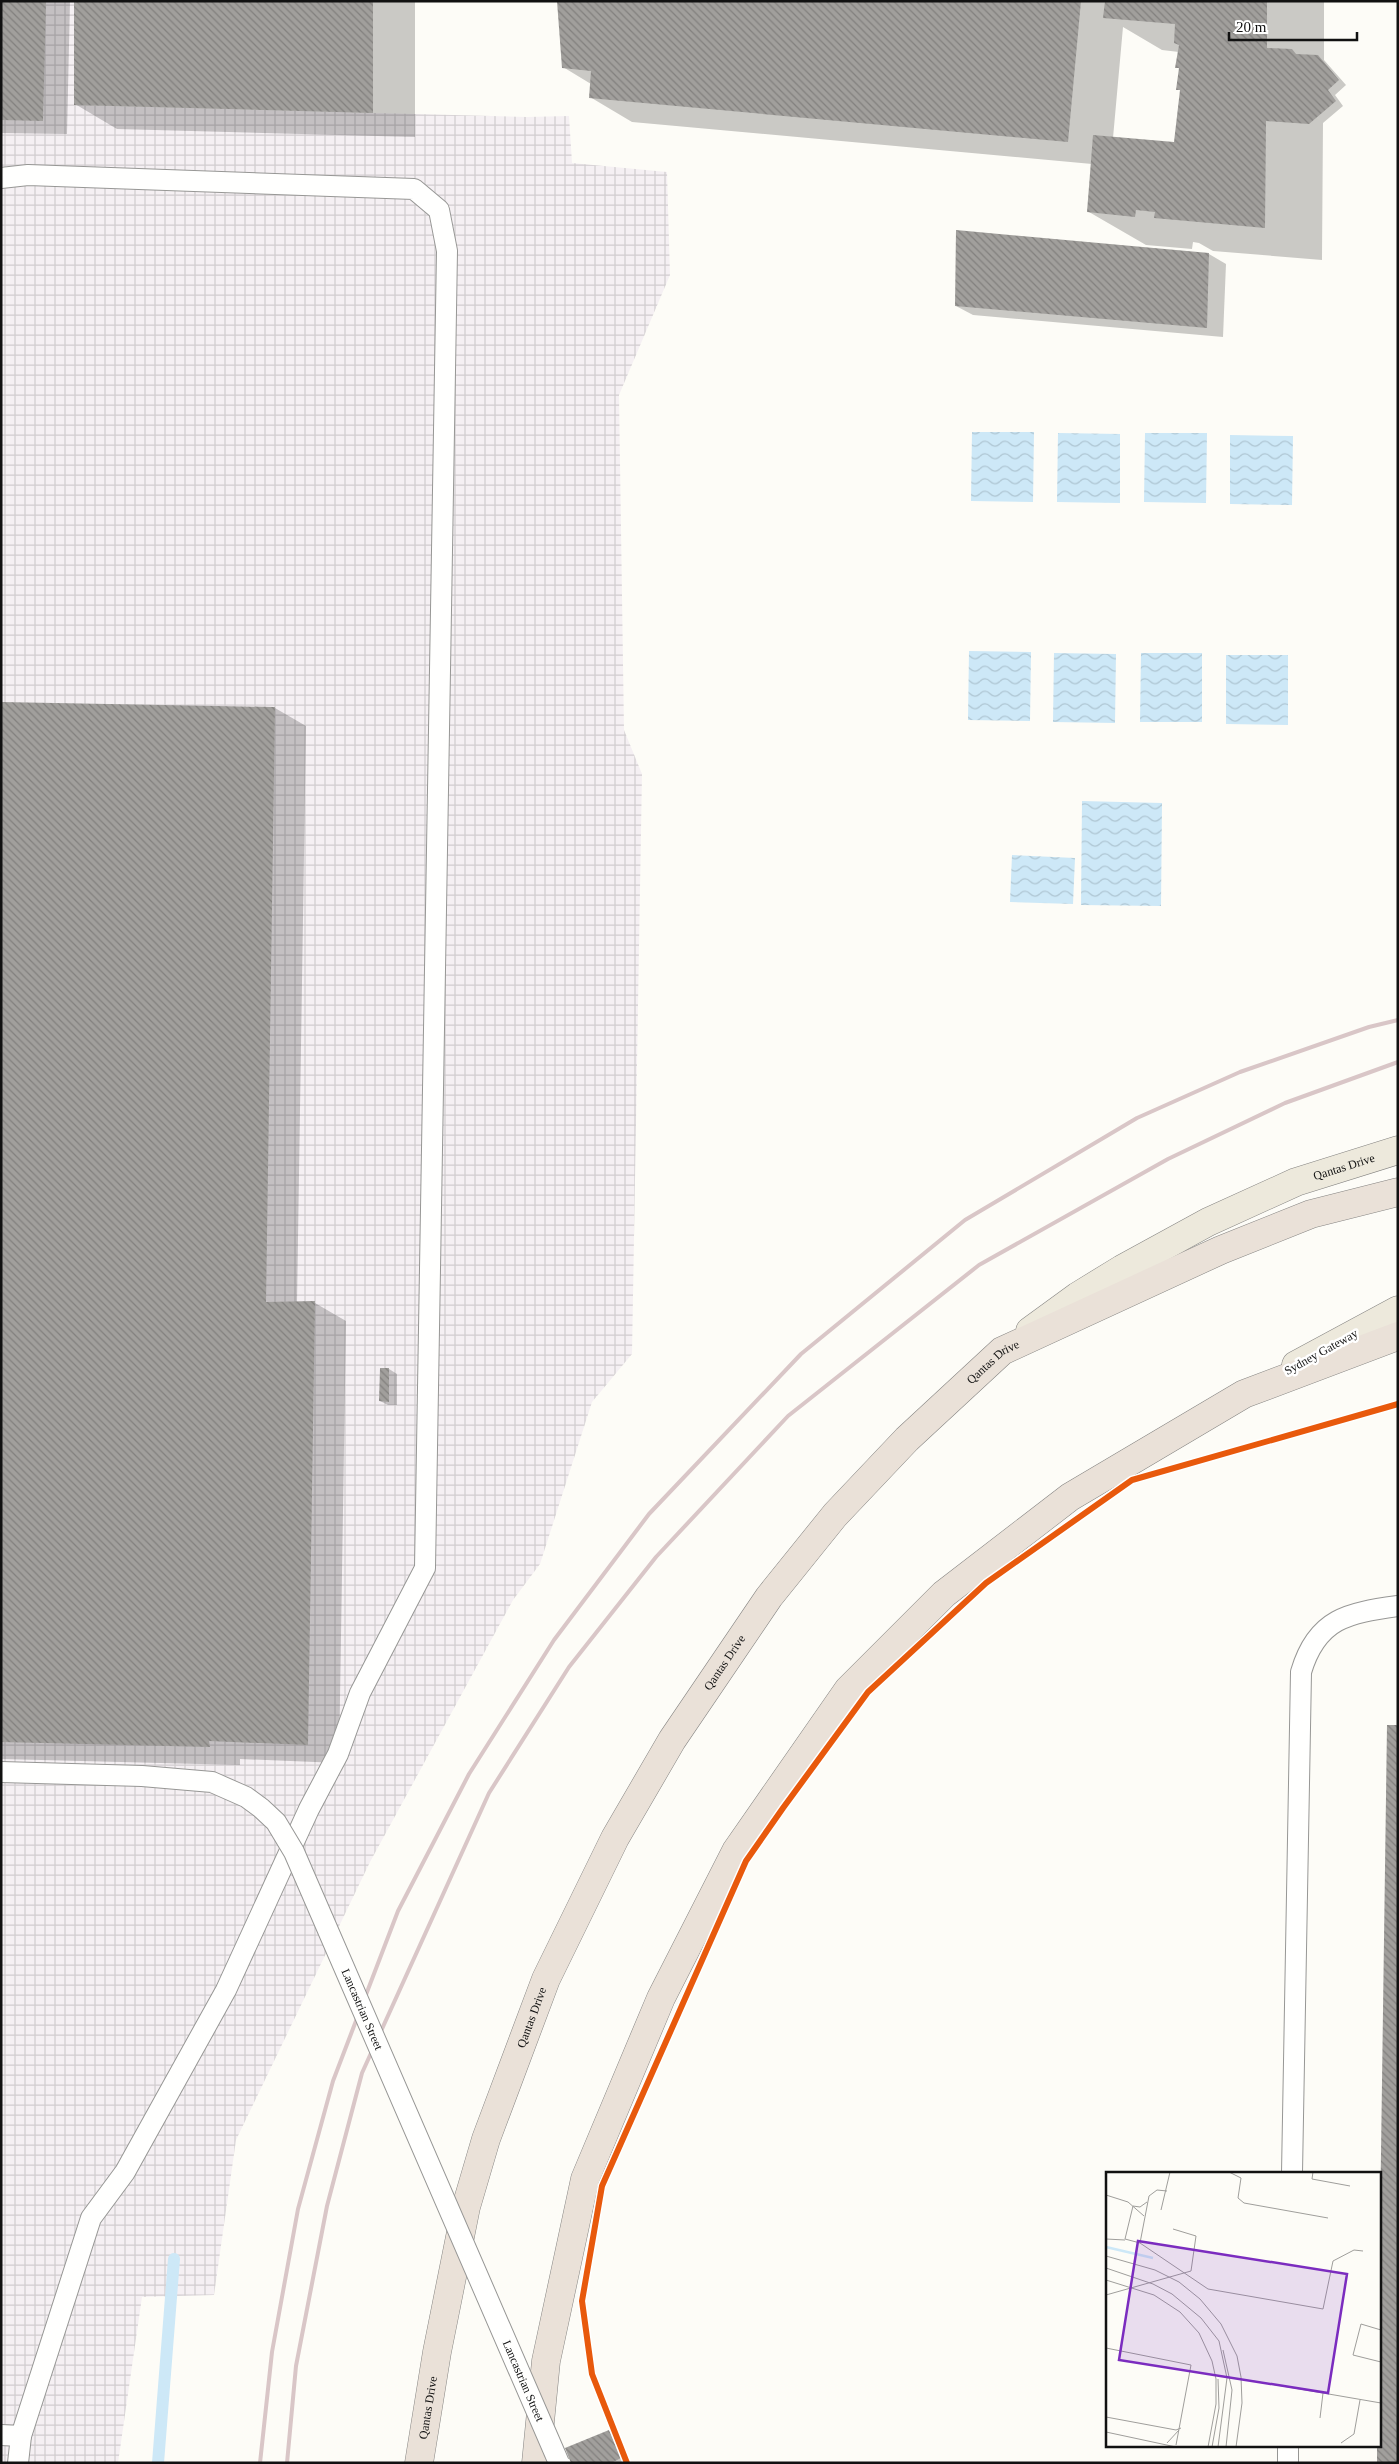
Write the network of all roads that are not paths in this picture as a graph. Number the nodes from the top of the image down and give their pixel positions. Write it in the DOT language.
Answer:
graph roads {
  1 [pos="1,178"];
  2 [pos="1398,1150"];
  3 [pos="1398,1192"];
  4 [pos="1398,1310"];
  5 [pos="1398,1336"];
  6 [pos="1002,1351"];
  7 [pos="1244,1394"];
  8 [pos="1398,1606"];
  9 [pos="1,1772"];
  10 [pos="1292,2172"];
  11 [pos="1,2435"];
  12 [pos="21,2436"];
  13 [pos="1288,2446"];
  14 [pos="18,2463"];
  15 [pos="419,2463"];
  16 [pos="536,2463"];
  17 [pos="559,2463"];
  18 [pos="1288,2463"];
  1 -- 12 [label="lane"];
  2 -- 6 [label="main road, Qantas Drive"];
  3 -- 6 [label="highway"];
  4 -- 7 [label="main road, Sydney Gateway"];
  5 -- 7 [label="highway"];
  6 -- 15 [label="highway, Qantas Drive"];
  7 -- 16 [label="highway"];
  8 -- 10 [label="lane"];
  9 -- 17 [label="lane, Lancastrian Street, bridge"];
  11 -- 12 [label="lane"];
  12 -- 14 [label="lane"];
  13 -- 18 [label="lane"];
}
